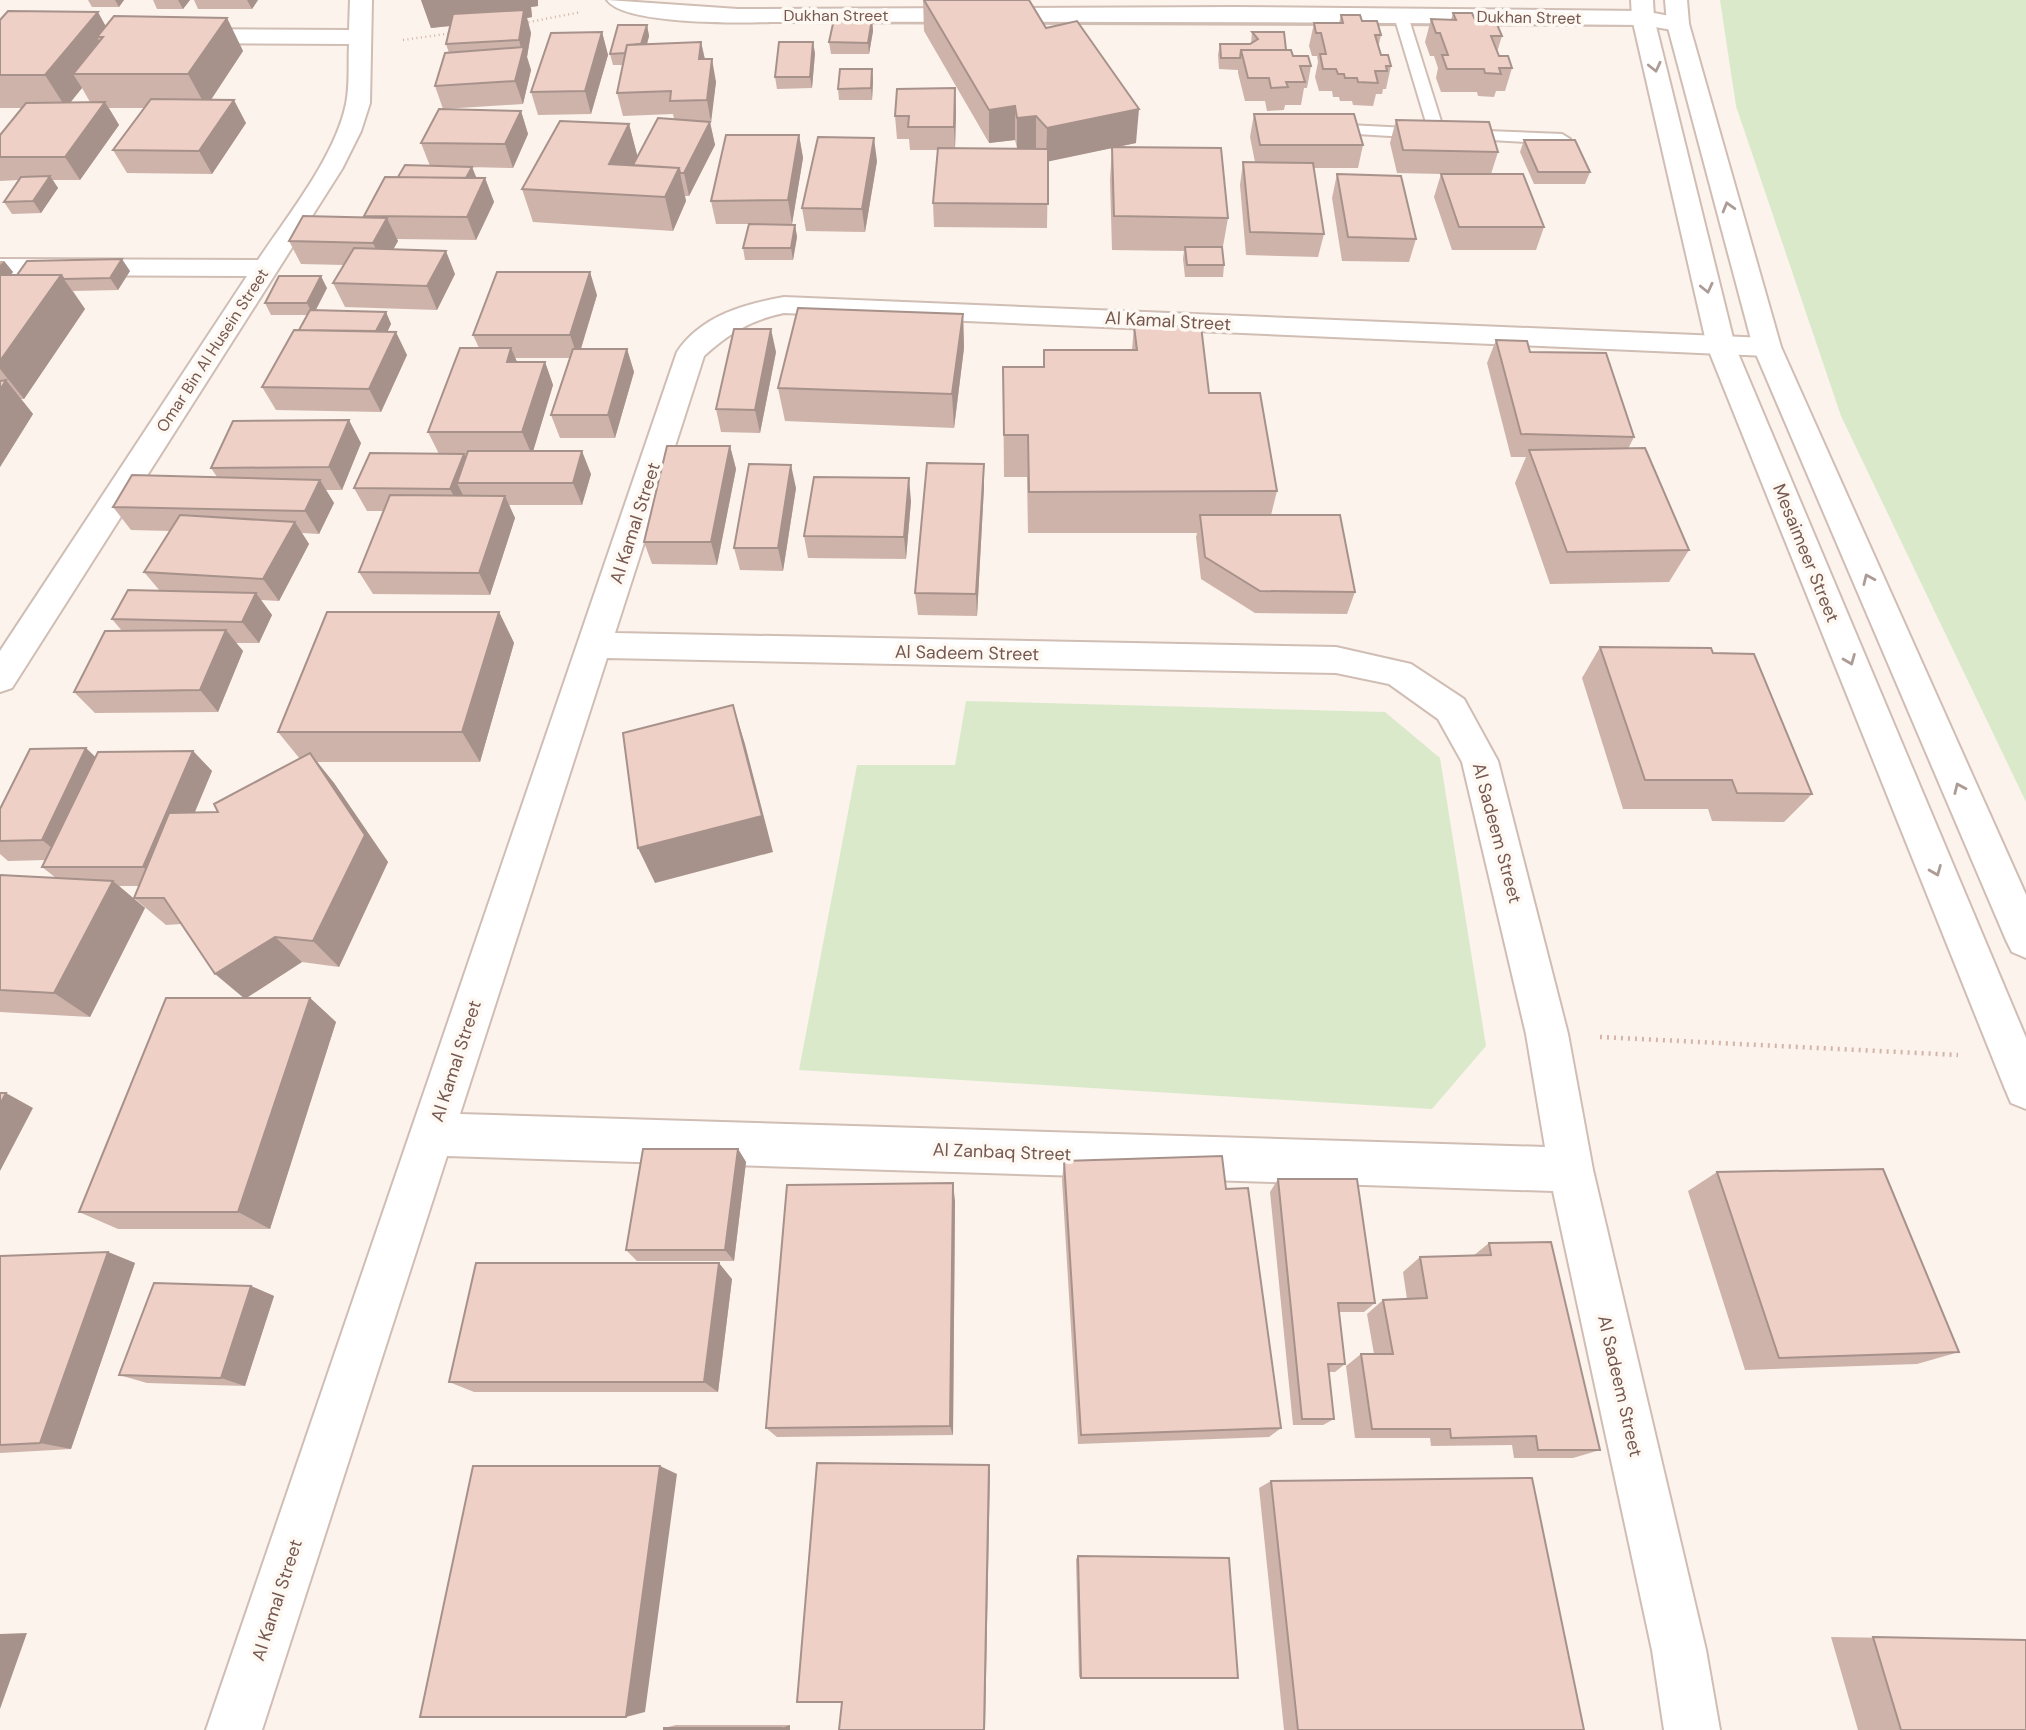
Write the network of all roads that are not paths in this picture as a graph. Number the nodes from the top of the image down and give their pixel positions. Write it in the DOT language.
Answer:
graph roads {
  1 [pos="361,0"];
  2 [pos="622,2"];
  3 [pos="1233,7"];
  4 [pos="1642,9"];
  5 [pos="1677,12"];
  6 [pos="1401,16"];
  7 [pos="166,36"];
  8 [pos="359,44"];
  9 [pos="1317,129"];
  10 [pos="1437,134"];
  11 [pos="1562,139"];
  12 [pos="0,267"];
  13 [pos="265,268"];
  14 [pos="1721,346"];
  15 [pos="1767,347"];
  16 [pos="594,645"];
  17 [pos="0,679"];
  18 [pos="2026,940"];
  19 [pos="2026,1089"];
  20 [pos="432,1134"];
  21 [pos="1571,1170"];
  22 [pos="234,1730"];
  23 [pos="1692,1730"];
  1 -- 8 [label="street, Omar Bin Al Husein Street"];
  2 -- 3 [label="street, Dukhan Street"];
  3 -- 6 [label="street, Dukhan Street"];
  4 -- 5 [label="street, Dukhan Street"];
  4 -- 6 [label="street, Dukhan Street"];
  4 -- 14 [label="street, Mesaimeer Street, one-way"];
  15 -- 5 [label="street, one-way"];
  6 -- 10 [label="lane"];
  7 -- 8 [label="street"];
  8 -- 13 [label="street, Omar Bin Al Husein Street"];
  9 -- 10 [label="lane"];
  10 -- 11 [label="lane"];
  12 -- 13 [label="street"];
  13 -- 17 [label="street, Omar Bin Al Husein Street"];
  14 -- 15 [label="street, Al Kamal Street"];
  14 -- 16 [label="street, Al Kamal Street"];
  14 -- 19 [label="street, Mesaimeer Street, one-way"];
  18 -- 15 [label="street, one-way"];
  16 -- 20 [label="street, Al Kamal Street"];
  16 -- 21 [label="street, Al Sadeem Street"];
  20 -- 21 [label="street, Al Zanbaq Street"];
  20 -- 22 [label="street, Al Kamal Street"];
  21 -- 23 [label="street, Al Sadeem Street"];
}
